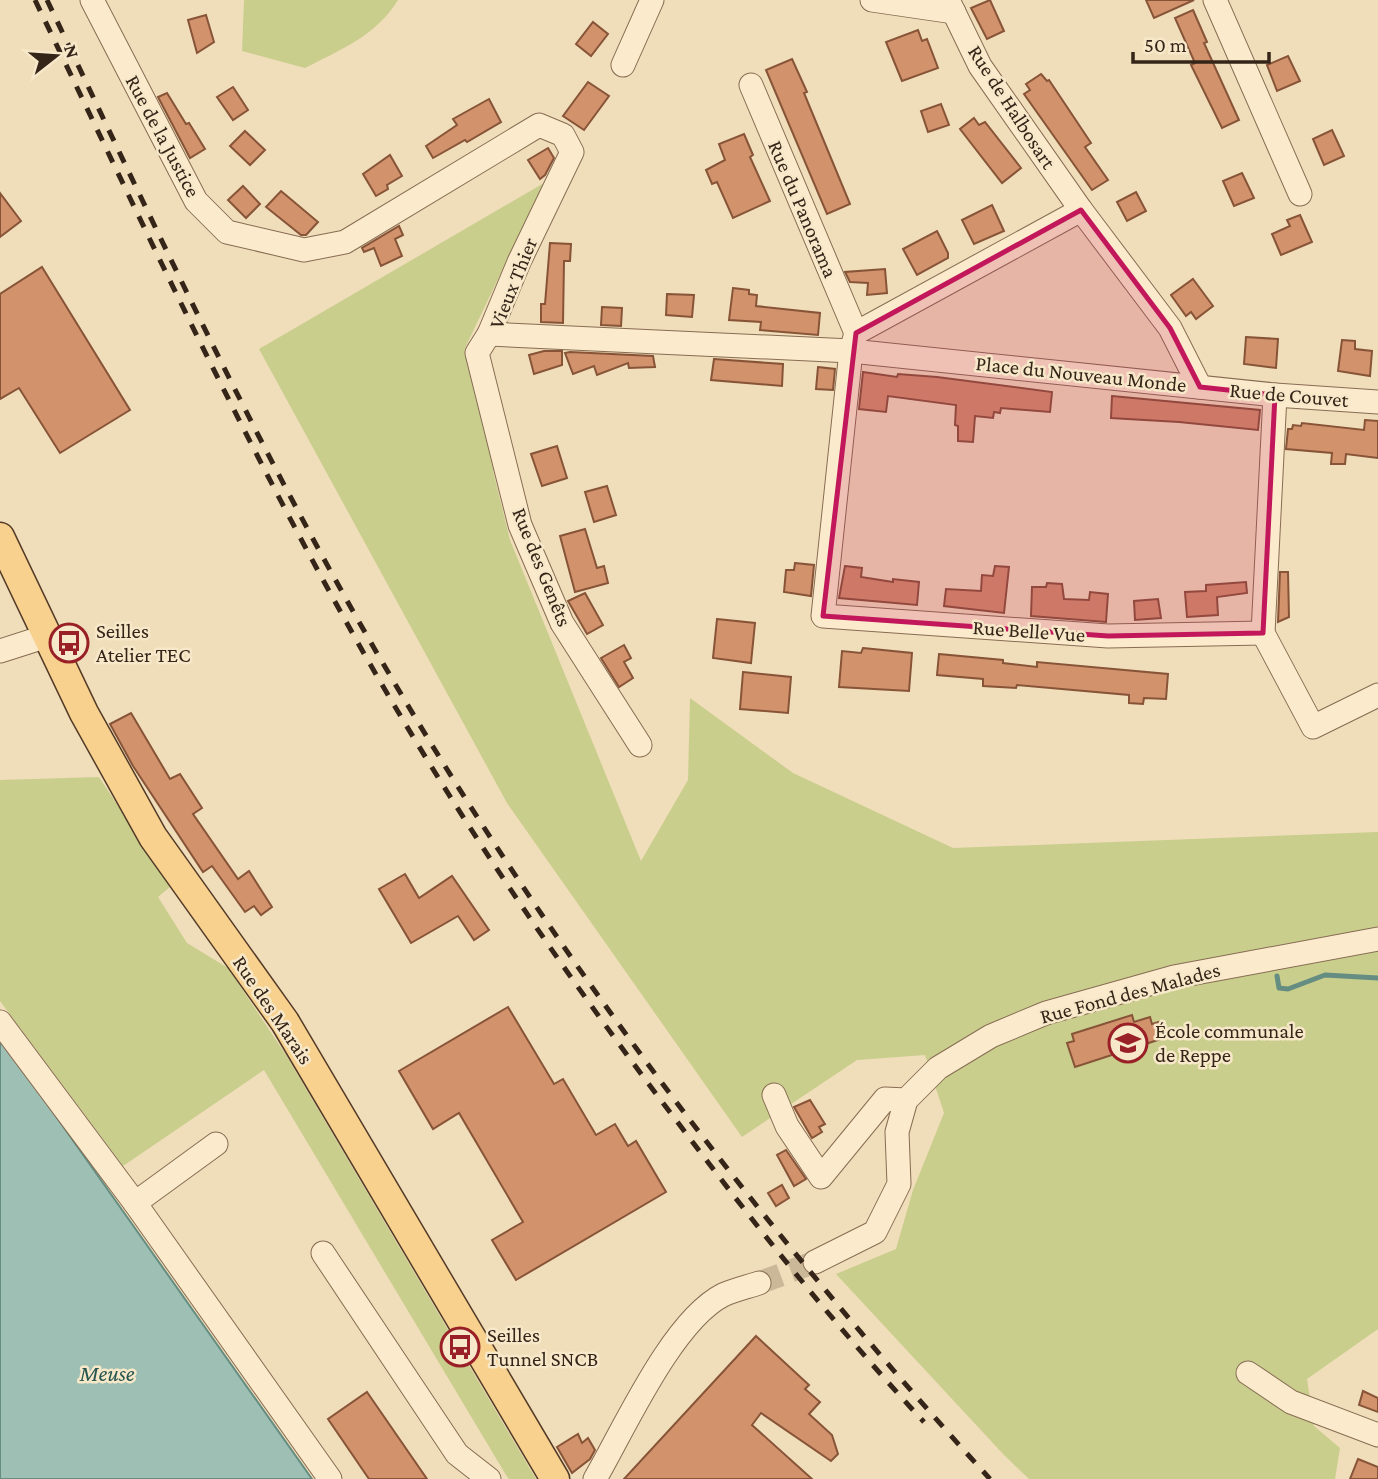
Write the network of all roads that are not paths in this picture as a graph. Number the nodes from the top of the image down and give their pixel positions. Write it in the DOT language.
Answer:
graph roads {
  1 [pos="92,0"];
  2 [pos="652,0"];
  3 [pos="872,0"];
  4 [pos="1215,0"];
  5 [pos="951,6"];
  6 [pos="623,65"];
  7 [pos="751,85"];
  8 [pos="1300,194"];
  9 [pos="1081,210"];
  10 [pos="345,242"];
  11 [pos="489,334"];
  12 [pos="853,342"];
  13 [pos="1200,387"];
  14 [pos="1275,395"];
  15 [pos="1378,402"];
  16 [pos="0,537"];
  17 [pos="1263,633"];
  18 [pos="47,636"];
  19 [pos="0,651"];
  20 [pos="1378,695"];
  21 [pos="640,746"];
  22 [pos="1378,939"];
  23 [pos="0,1022"];
  24 [pos="775,1095"];
  25 [pos="906,1100"];
  26 [pos="216,1144"];
  27 [pos="135,1203"];
  28 [pos="323,1253"];
  29 [pos="815,1262"];
  30 [pos="759,1283"];
  31 [pos="1248,1373"];
  32 [pos="1378,1435"];
  33 [pos="330,1479"];
  34 [pos="489,1479"];
  35 [pos="555,1479"];
  36 [pos="594,1479"];
  1 -- 10 [label="street, Rue de la Justice"];
  2 -- 6 [label="street"];
  3 -- 5 [label="street"];
  4 -- 8 [label="street"];
  5 -- 9 [label="street, Rue de Halbosart"];
  7 -- 12 [label="street, Rue du Panorama"];
  9 -- 12 [label="street"];
  9 -- 13 [label="street, Place du Nouveau Monde"];
  10 -- 11 [label="street, Vieux Thier"];
  11 -- 12 [label="street, Vieux Thier"];
  11 -- 21 [label="street, Rue des Genêts"];
  12 -- 13 [label="street, Place du Nouveau Monde"];
  12 -- 17 [label="street, Rue Belle Vue"];
  13 -- 14 [label="street, Rue de Couvet"];
  14 -- 15 [label="street, Rue de Couvet"];
  14 -- 17 [label="street"];
  16 -- 18 [label="main road, Rue des Marais"];
  17 -- 20 [label="street"];
  18 -- 19 [label="street"];
  18 -- 35 [label="main road, Rue des Marais"];
  22 -- 25 [label="street, Rue Fond des Malades"];
  23 -- 27 [label="street"];
  24 -- 25 [label="street, Rue Fond des Malades"];
  25 -- 29 [label="street"];
  26 -- 27 [label="street"];
  27 -- 33 [label="street"];
  28 -- 34 [label="street"];
  30 -- 36 [label="street"];
  31 -- 32 [label="street"];
}
